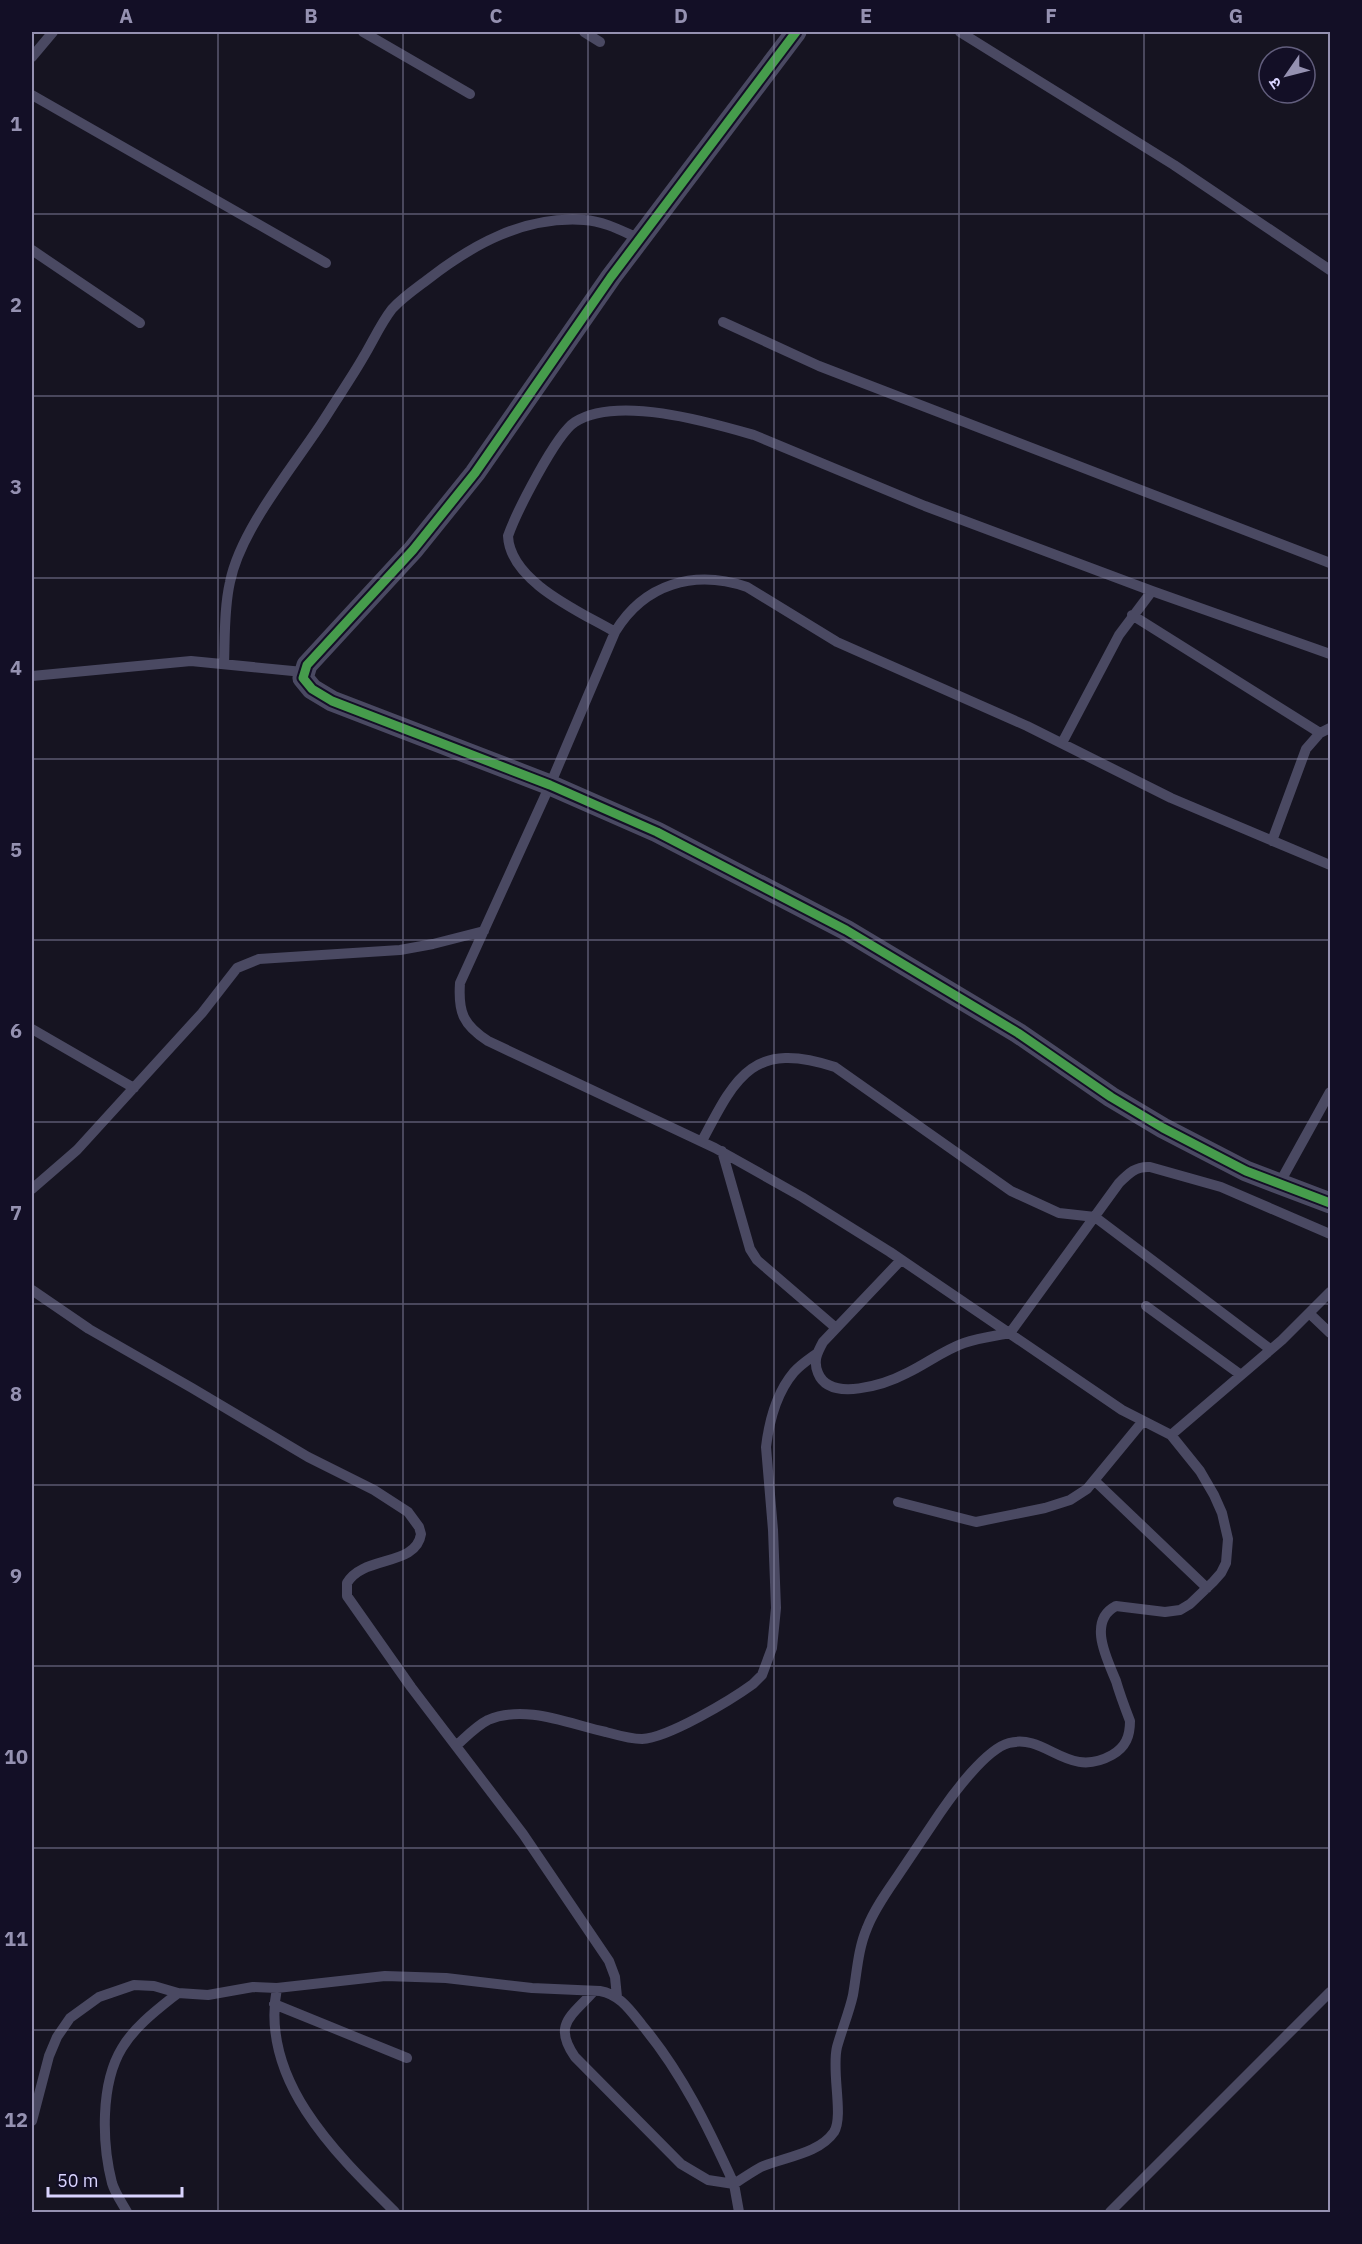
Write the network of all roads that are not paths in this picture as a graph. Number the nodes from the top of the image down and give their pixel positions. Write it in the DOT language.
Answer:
graph roads {
  1 [pos="53,32"];
  2 [pos="363,32"];
  3 [pos="584,32"];
  4 [pos="796,32"];
  5 [pos="960,32"];
  6 [pos="600,42"];
  7 [pos="32,57"];
  8 [pos="470,94"];
  9 [pos="32,95"];
  10 [pos="640,238"];
  11 [pos="32,250"];
  12 [pos="326,263"];
  13 [pos="1330,270"];
  14 [pos="723,322"];
  15 [pos="140,323"];
  16 [pos="1330,563"];
  17 [pos="1152,591"];
  18 [pos="1132,615"];
  19 [pos="615,632"];
  20 [pos="1330,654"];
  21 [pos="224,664"];
  22 [pos="303,672"];
  23 [pos="32,676"];
  24 [pos="1330,728"];
  25 [pos="1320,733"];
  26 [pos="1062,743"];
  27 [pos="550,785"];
  28 [pos="1272,841"];
  29 [pos="1330,865"];
  30 [pos="484,931"];
  31 [pos="32,1029"];
  32 [pos="134,1088"];
  33 [pos="1330,1092"];
  34 [pos="702,1142"];
  35 [pos="722,1151"];
  36 [pos="1279,1184"];
  37 [pos="32,1189"];
  38 [pos="1330,1203"];
  39 [pos="1095,1217"];
  40 [pos="1330,1234"];
  41 [pos="901,1260"];
  42 [pos="32,1290"];
  43 [pos="1330,1292"];
  44 [pos="1146,1306"];
  45 [pos="1309,1313"];
  46 [pos="836,1328"];
  47 [pos="1010,1333"];
  48 [pos="1330,1333"];
  49 [pos="1270,1349"];
  50 [pos="816,1354"];
  51 [pos="1241,1375"];
  52 [pos="1143,1421"];
  53 [pos="1172,1436"];
  54 [pos="1095,1480"];
  55 [pos="898,1502"];
  56 [pos="1207,1588"];
  57 [pos="456,1746"];
  58 [pos="277,1988"];
  59 [pos="594,1991"];
  60 [pos="1330,1992"];
  61 [pos="178,1993"];
  62 [pos="616,1997"];
  63 [pos="274,2004"];
  64 [pos="407,2058"];
  65 [pos="32,2121"];
  66 [pos="734,2184"];
  67 [pos="127,2212"];
  68 [pos="395,2212"];
  69 [pos="739,2212"];
  70 [pos="1110,2212"];
  1 -- 7 [label="lane"];
  2 -- 8 [label="lane"];
  3 -- 6 [label="lane"];
  4 -- 10 [label="street"];
  5 -- 13 [label="lane"];
  9 -- 12 [label="lane"];
  10 -- 21 [label="lane"];
  10 -- 22 [label="street"];
  11 -- 15 [label="lane"];
  14 -- 16 [label="lane"];
  17 -- 18 [label="lane"];
  17 -- 19 [label="lane"];
  17 -- 20 [label="lane"];
  18 -- 25 [label="lane"];
  18 -- 26 [label="lane"];
  19 -- 26 [label="lane"];
  19 -- 27 [label="lane"];
  21 -- 22 [label="lane"];
  21 -- 23 [label="lane"];
  22 -- 27 [label="street"];
  24 -- 25 [label="lane"];
  25 -- 28 [label="lane"];
  26 -- 28 [label="lane"];
  27 -- 30 [label="lane"];
  27 -- 36 [label="street"];
  28 -- 29 [label="lane"];
  30 -- 32 [label="lane"];
  30 -- 34 [label="lane"];
  31 -- 32 [label="lane"];
  32 -- 37 [label="lane"];
  33 -- 36 [label="lane"];
  34 -- 35 [label="lane"];
  34 -- 39 [label="lane"];
  35 -- 41 [label="lane"];
  35 -- 46 [label="lane"];
  36 -- 38 [label="street"];
  39 -- 40 [label="lane"];
  39 -- 47 [label="lane"];
  39 -- 49 [label="lane"];
  41 -- 46 [label="lane"];
  41 -- 47 [label="lane"];
  42 -- 57 [label="lane"];
  43 -- 45 [label="lane"];
  44 -- 51 [label="lane"];
  45 -- 48 [label="lane"];
  45 -- 49 [label="lane"];
  46 -- 50 [label="lane"];
  47 -- 50 [label="lane"];
  47 -- 52 [label="lane"];
  49 -- 51 [label="lane"];
  50 -- 57 [label="lane"];
  51 -- 53 [label="lane"];
  52 -- 53 [label="lane"];
  52 -- 54 [label="lane"];
  53 -- 56 [label="lane"];
  54 -- 55 [label="lane"];
  54 -- 56 [label="lane"];
  56 -- 66 [label="lane"];
  57 -- 62 [label="lane"];
  58 -- 59 [label="lane"];
  58 -- 61 [label="lane"];
  58 -- 63 [label="lane"];
  59 -- 62 [label="lane"];
  59 -- 66 [label="lane"];
  60 -- 70 [label="lane"];
  61 -- 65 [label="lane"];
  61 -- 67 [label="lane"];
  62 -- 66 [label="lane"];
  63 -- 64 [label="lane"];
  63 -- 68 [label="lane"];
  66 -- 69 [label="lane"];
}
